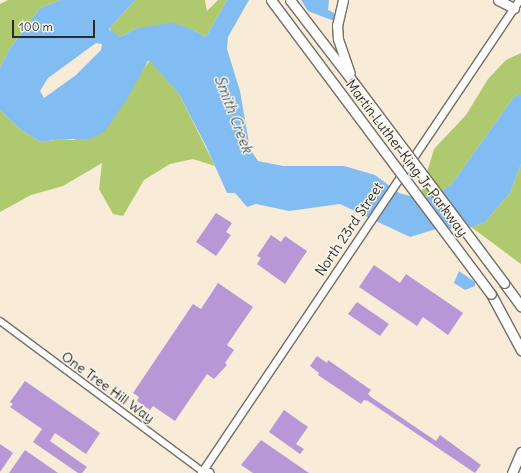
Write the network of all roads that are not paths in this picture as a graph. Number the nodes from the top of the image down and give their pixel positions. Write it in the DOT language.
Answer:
graph roads {
  1 [pos="271,0"];
  2 [pos="290,0"];
  3 [pos="344,0"];
  4 [pos="498,0"];
  5 [pos="507,0"];
  6 [pos="519,0"];
  7 [pos="514,8"];
  8 [pos="354,84"];
  9 [pos="491,294"];
  10 [pos="521,306"];
  11 [pos="0,321"];
  12 [pos="521,332"];
  13 [pos="521,350"];
  14 [pos="521,452"];
  15 [pos="204,472"];
  16 [pos="512,473"];
  1 -- 9 [label="highway, Martin Luther King Jr Parkway, bridge"];
  2 -- 8 [label="highway, Martin Luther King Jr Parkway"];
  3 -- 8 [label="highway"];
  4 -- 7 [label="highway"];
  5 -- 7 [label="highway"];
  6 -- 7 [label="main road, North 23rd Street"];
  7 -- 15 [label="main road, North 23rd Street"];
  8 -- 10 [label="highway, Martin Luther King Jr Parkway, bridge"];
  9 -- 12 [label="highway, Martin Luther King Jr Parkway"];
  9 -- 13 [label="highway"];
  11 -- 15 [label="street, One Tree Hill Way"];
  14 -- 16 [label="highway"];
}
